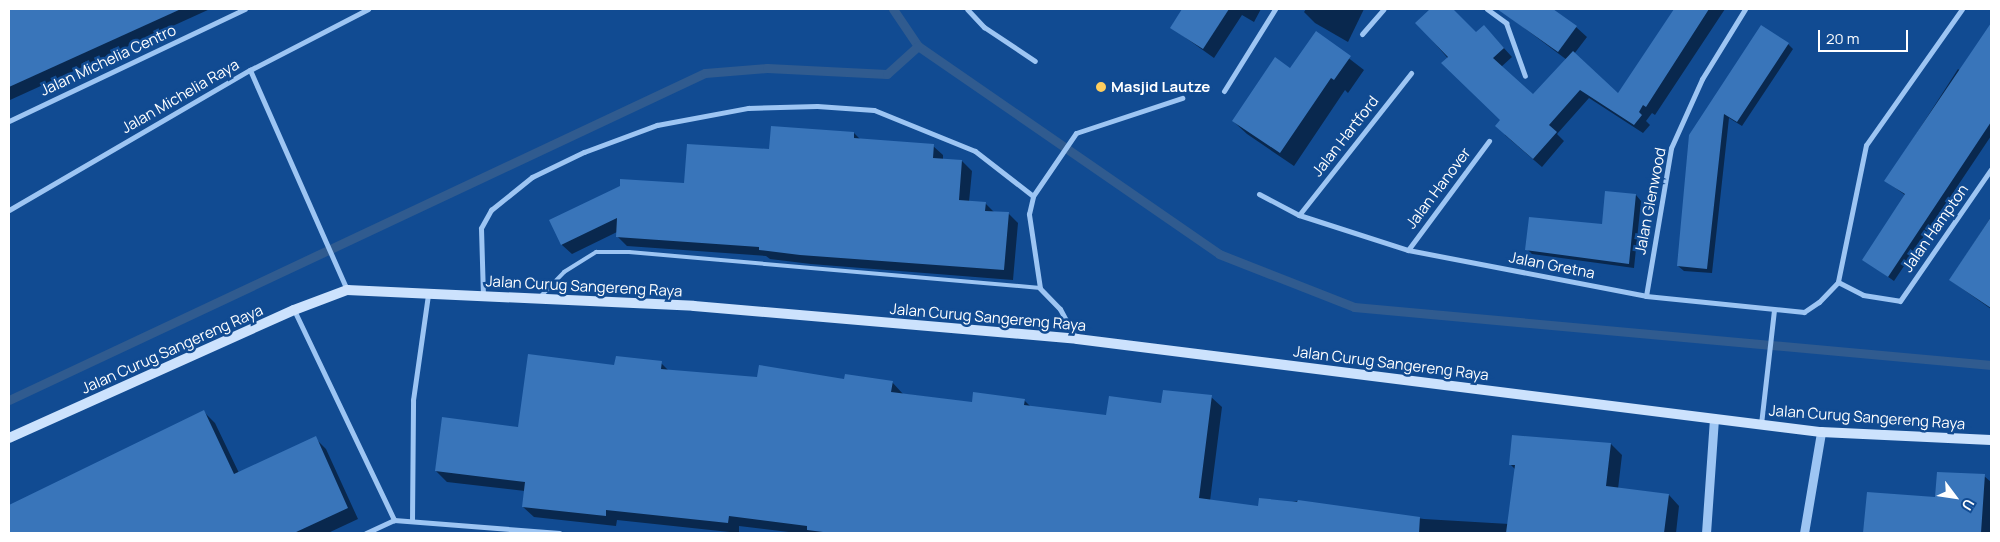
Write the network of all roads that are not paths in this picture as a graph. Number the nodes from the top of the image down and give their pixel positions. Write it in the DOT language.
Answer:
graph roads {
  1 [pos="245,9"];
  2 [pos="368,9"];
  3 [pos="967,9"];
  4 [pos="1274,9"];
  5 [pos="1384,9"];
  6 [pos="1487,9"];
  7 [pos="1746,9"];
  8 [pos="1962,9"];
  9 [pos="1362,34"];
  10 [pos="1035,61"];
  11 [pos="250,70"];
  12 [pos="1411,73"];
  13 [pos="1526,76"];
  14 [pos="1224,91"];
  15 [pos="1182,98"];
  16 [pos="9,122"];
  17 [pos="1489,141"];
  18 [pos="1991,169"];
  19 [pos="1259,194"];
  20 [pos="1033,196"];
  21 [pos="9,210"];
  22 [pos="1298,215"];
  23 [pos="1408,250"];
  24 [pos="1838,282"];
  25 [pos="1040,288"];
  26 [pos="347,290"];
  27 [pos="428,293"];
  28 [pos="483,296"];
  29 [pos="1646,296"];
  30 [pos="539,298"];
  31 [pos="294,310"];
  32 [pos="1774,310"];
  33 [pos="1077,339"];
  34 [pos="1714,418"];
  35 [pos="1761,425"];
  36 [pos="1821,432"];
  37 [pos="9,438"];
  38 [pos="1991,440"];
  39 [pos="394,520"];
  40 [pos="412,521"];
  41 [pos="366,533"];
  42 [pos="559,533"];
  43 [pos="1706,533"];
  44 [pos="1804,533"];
  1 -- 16 [label="street, Jalan Michelia Centro"];
  2 -- 11 [label="street, Jalan Michelia Raya"];
  3 -- 10 [label="street"];
  4 -- 14 [label="street"];
  5 -- 9 [label="street"];
  6 -- 13 [label="street"];
  7 -- 29 [label="street, Jalan Glenwood"];
  8 -- 24 [label="street"];
  11 -- 21 [label="street, Jalan Michelia Raya"];
  11 -- 26 [label="street"];
  12 -- 22 [label="street, Jalan Hartford"];
  15 -- 20 [label="street"];
  17 -- 23 [label="street, Jalan Hanover"];
  18 -- 24 [label="street, Jalan Hampton"];
  19 -- 22 [label="street, Jalan Gretna"];
  20 -- 25 [label="street"];
  20 -- 28 [label="street"];
  22 -- 23 [label="street, Jalan Gretna"];
  23 -- 29 [label="street, Jalan Gretna"];
  24 -- 32 [label="street, Jalan Gretna"];
  25 -- 30 [label="lane"];
  25 -- 33 [label="street"];
  26 -- 27 [label="main road, Jalan Curug Sangereng Raya"];
  26 -- 31 [label="main road, Jalan Curug Sangereng Raya"];
  27 -- 28 [label="main road, Jalan Curug Sangereng Raya"];
  27 -- 40 [label="street"];
  28 -- 30 [label="main road, Jalan Curug Sangereng Raya"];
  29 -- 32 [label="street, Jalan Gretna"];
  30 -- 33 [label="main road, Jalan Curug Sangereng Raya"];
  31 -- 37 [label="main road, Jalan Curug Sangereng Raya"];
  31 -- 39 [label="street"];
  32 -- 35 [label="street"];
  33 -- 34 [label="main road, Jalan Curug Sangereng Raya"];
  34 -- 35 [label="main road, Jalan Curug Sangereng Raya"];
  34 -- 43 [label="street"];
  35 -- 36 [label="main road, Jalan Curug Sangereng Raya"];
  36 -- 38 [label="main road, Jalan Curug Sangereng Raya"];
  36 -- 44 [label="street"];
  39 -- 40 [label="street"];
  39 -- 41 [label="street"];
  40 -- 42 [label="street"];
}
